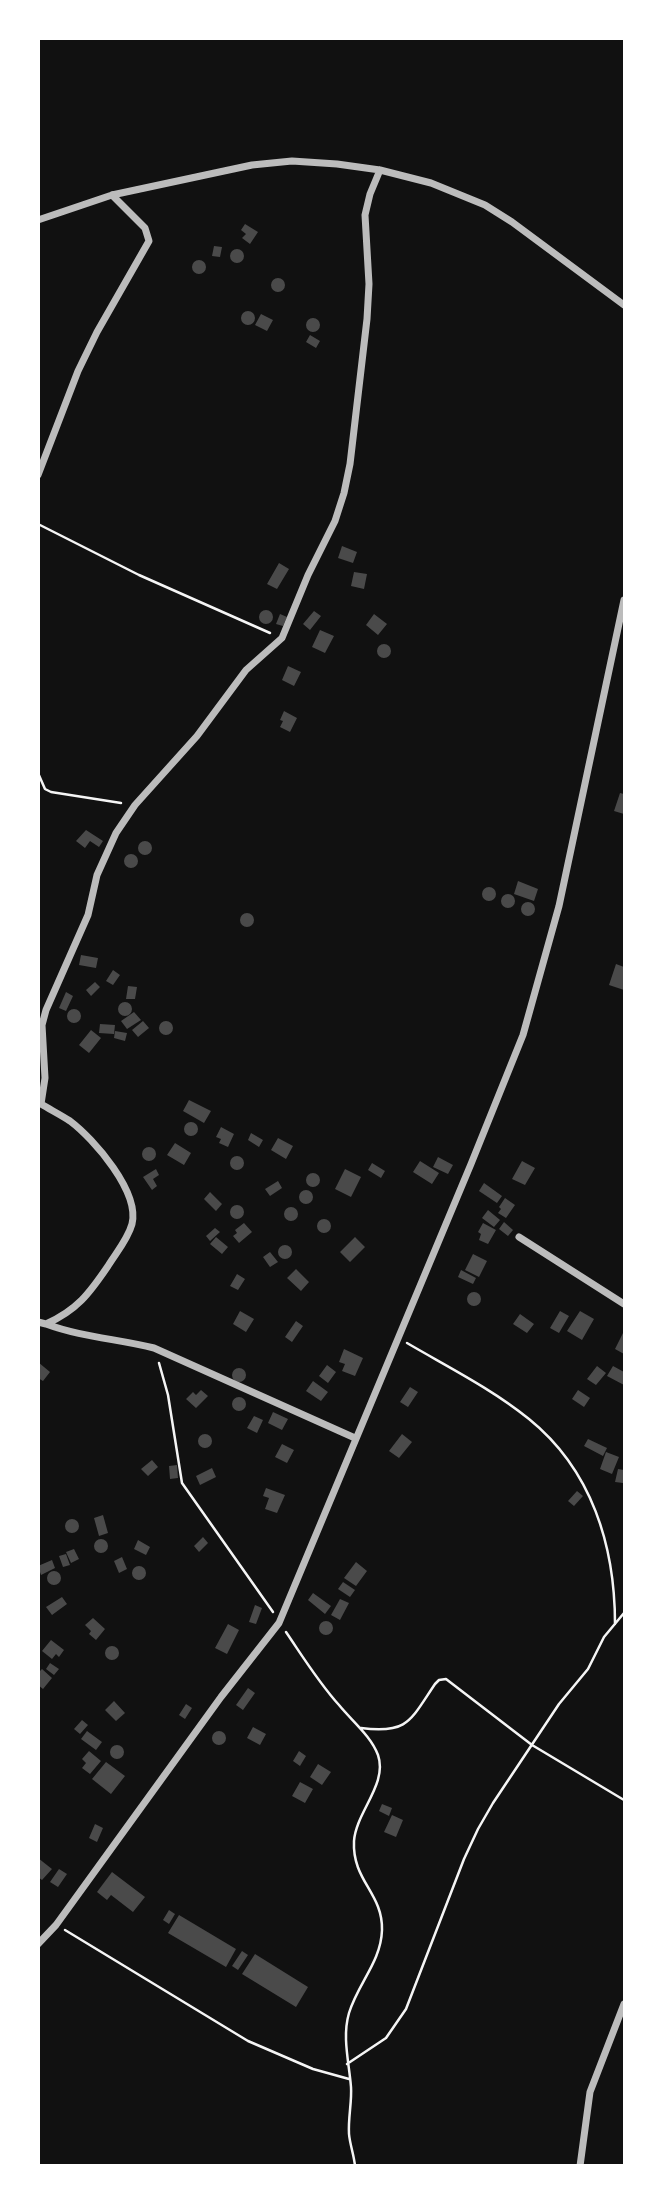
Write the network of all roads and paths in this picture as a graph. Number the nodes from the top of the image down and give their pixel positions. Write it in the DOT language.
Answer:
graph roads {
  1 [pos="380,170"];
  2 [pos="112,195"];
  3 [pos="38,220"];
  4 [pos="625,305"];
  5 [pos="38,475"];
  6 [pos="38,524"];
  7 [pos="625,600"];
  8 [pos="282,638"];
  9 [pos="38,773"];
  10 [pos="135,805"];
  11 [pos="519,1237"];
  12 [pos="625,1304"];
  13 [pos="42,1323"];
  14 [pos="399,1338"];
  15 [pos="154,1348"];
  16 [pos="355,1438"];
  17 [pos="625,1613"];
  18 [pos="279,1623"];
  19 [pos="615,1624"];
  20 [pos="360,1728"];
  21 [pos="532,1745"];
  22 [pos="625,1800"];
  23 [pos="56,1925"];
  24 [pos="38,1944"];
  25 [pos="625,2004"];
  26 [pos="347,2064"];
  27 [pos="350,2080"];
  28 [pos="355,2165"];
  29 [pos="580,2165"];
  1 -- 2 [label="street"];
  1 -- 4 [label="street"];
  1 -- 8 [label="street"];
  2 -- 3 [label="street"];
  2 -- 5 [label="street"];
  6 -- 8 [label="path"];
  7 -- 14 [label="street"];
  8 -- 10 [label="street"];
  9 -- 10 [label="path"];
  10 -- 13 [label="street"];
  11 -- 12 [label="street"];
  13 -- 15 [label="street"];
  14 -- 16 [label="street"];
  14 -- 19 [label="path"];
  15 -- 16 [label="street"];
  15 -- 18 [label="path"];
  16 -- 18 [label="street"];
  17 -- 19 [label="path"];
  18 -- 20 [label="path"];
  18 -- 23 [label="street"];
  19 -- 21 [label="path"];
  20 -- 21 [label="path"];
  20 -- 26 [label="path"];
  21 -- 22 [label="path"];
  21 -- 26 [label="path"];
  23 -- 24 [label="street"];
  23 -- 27 [label="path"];
  25 -- 29 [label="street"];
  26 -- 27 [label="path"];
  27 -- 28 [label="path"];
}
